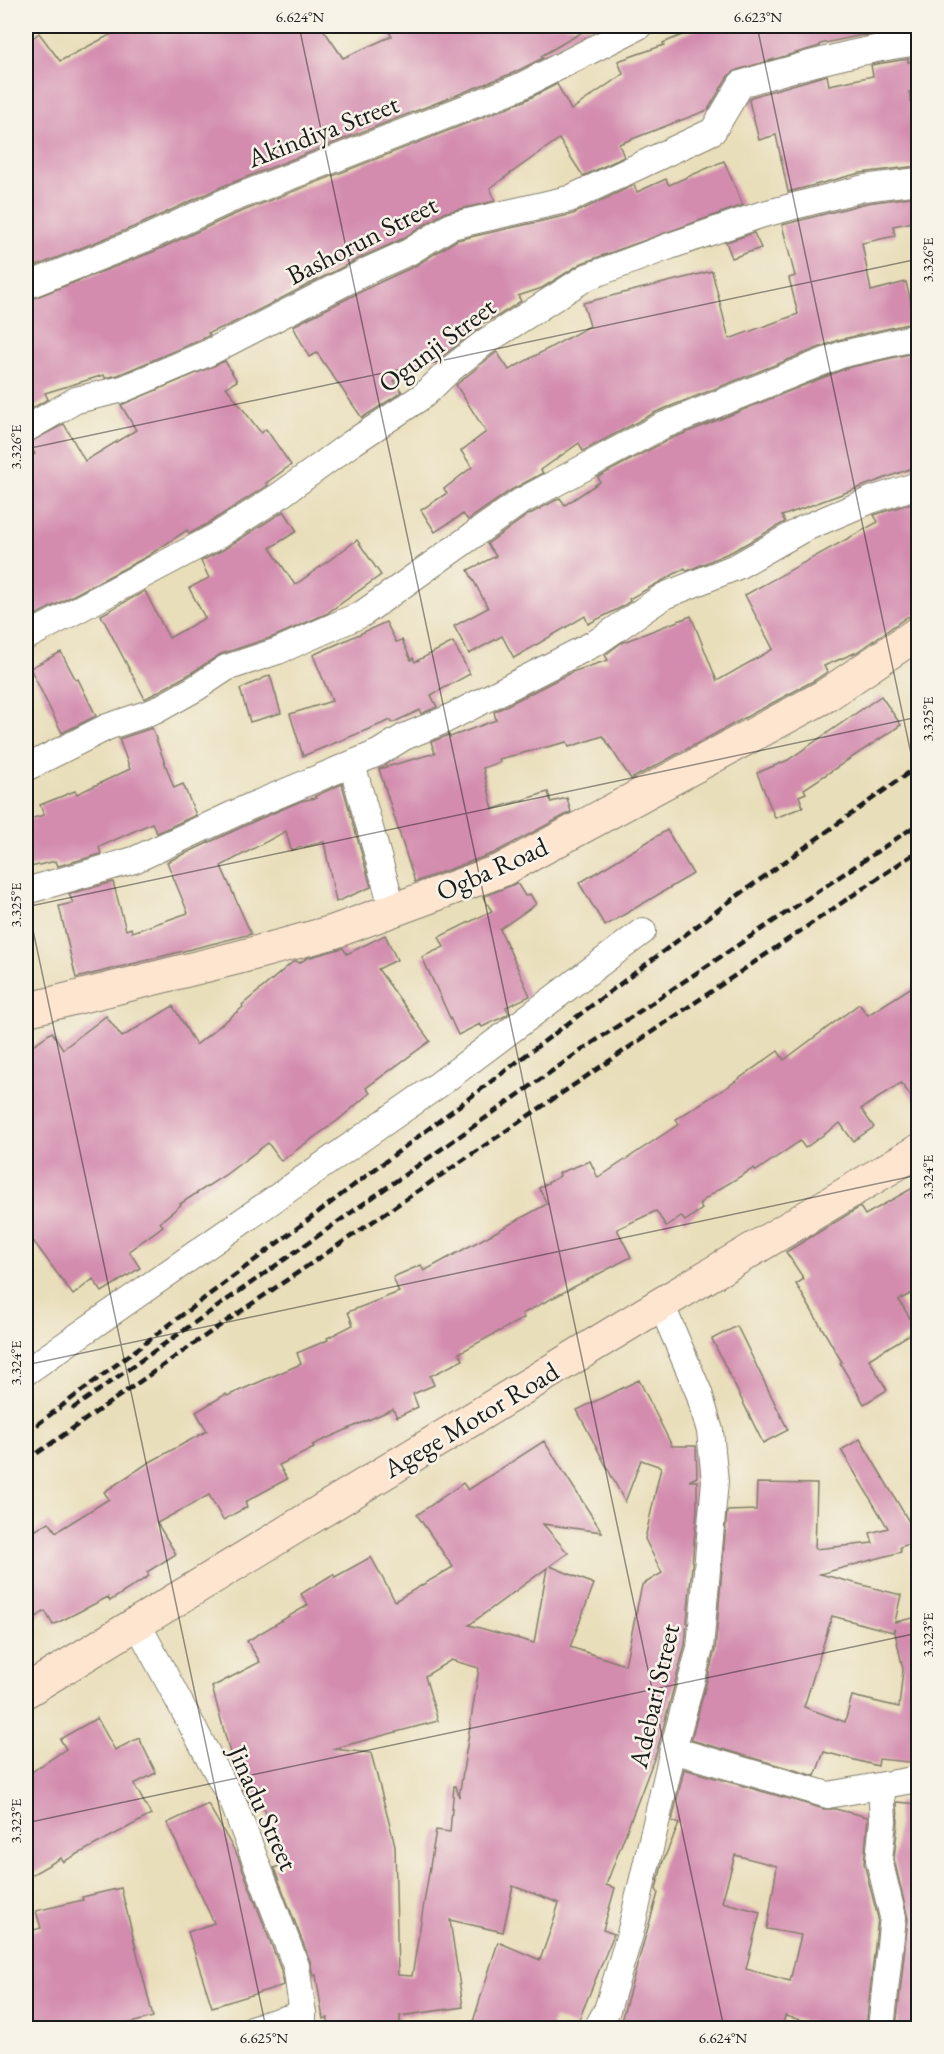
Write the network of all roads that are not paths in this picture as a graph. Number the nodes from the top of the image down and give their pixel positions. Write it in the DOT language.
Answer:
graph roads {
  1 [pos="639,26"];
  2 [pos="918,42"];
  3 [pos="918,181"];
  4 [pos="26,286"];
  5 [pos="918,337"];
  6 [pos="26,429"];
  7 [pos="918,485"];
  8 [pos="918,633"];
  9 [pos="26,637"];
  10 [pos="352,764"];
  11 [pos="26,768"];
  12 [pos="26,891"];
  13 [pos="393,910"];
  14 [pos="643,931"];
  15 [pos="26,1010"];
  16 [pos="918,1151"];
  17 [pos="662,1304"];
  18 [pos="26,1372"];
  19 [pos="137,1623"];
  20 [pos="26,1691"];
  21 [pos="673,1750"];
  22 [pos="918,1779"];
  23 [pos="881,1786"];
  24 [pos="303,2021"];
  25 [pos="254,2028"];
  26 [pos="597,2028"];
  27 [pos="881,2028"];
  1 -- 4 [label="street, Akindiya Street"];
  2 -- 6 [label="street, Bashorun Street"];
  3 -- 9 [label="street, Ogunji Street"];
  5 -- 11 [label="street"];
  7 -- 10 [label="street"];
  8 -- 13 [label="main road, Ogba Road"];
  10 -- 12 [label="street"];
  10 -- 13 [label="street"];
  13 -- 15 [label="main road, Ogba Road"];
  14 -- 18 [label="street"];
  16 -- 17 [label="main road, Agege Motor Road"];
  17 -- 19 [label="main road, Agege Motor Road"];
  17 -- 21 [label="street, Adebari Street"];
  19 -- 20 [label="main road, Agege Motor Road"];
  19 -- 24 [label="street, Jinadu Street"];
  21 -- 23 [label="street"];
  21 -- 26 [label="street, Adebari Street"];
  22 -- 23 [label="street"];
  23 -- 27 [label="street"];
  24 -- 25 [label="street"];
}
